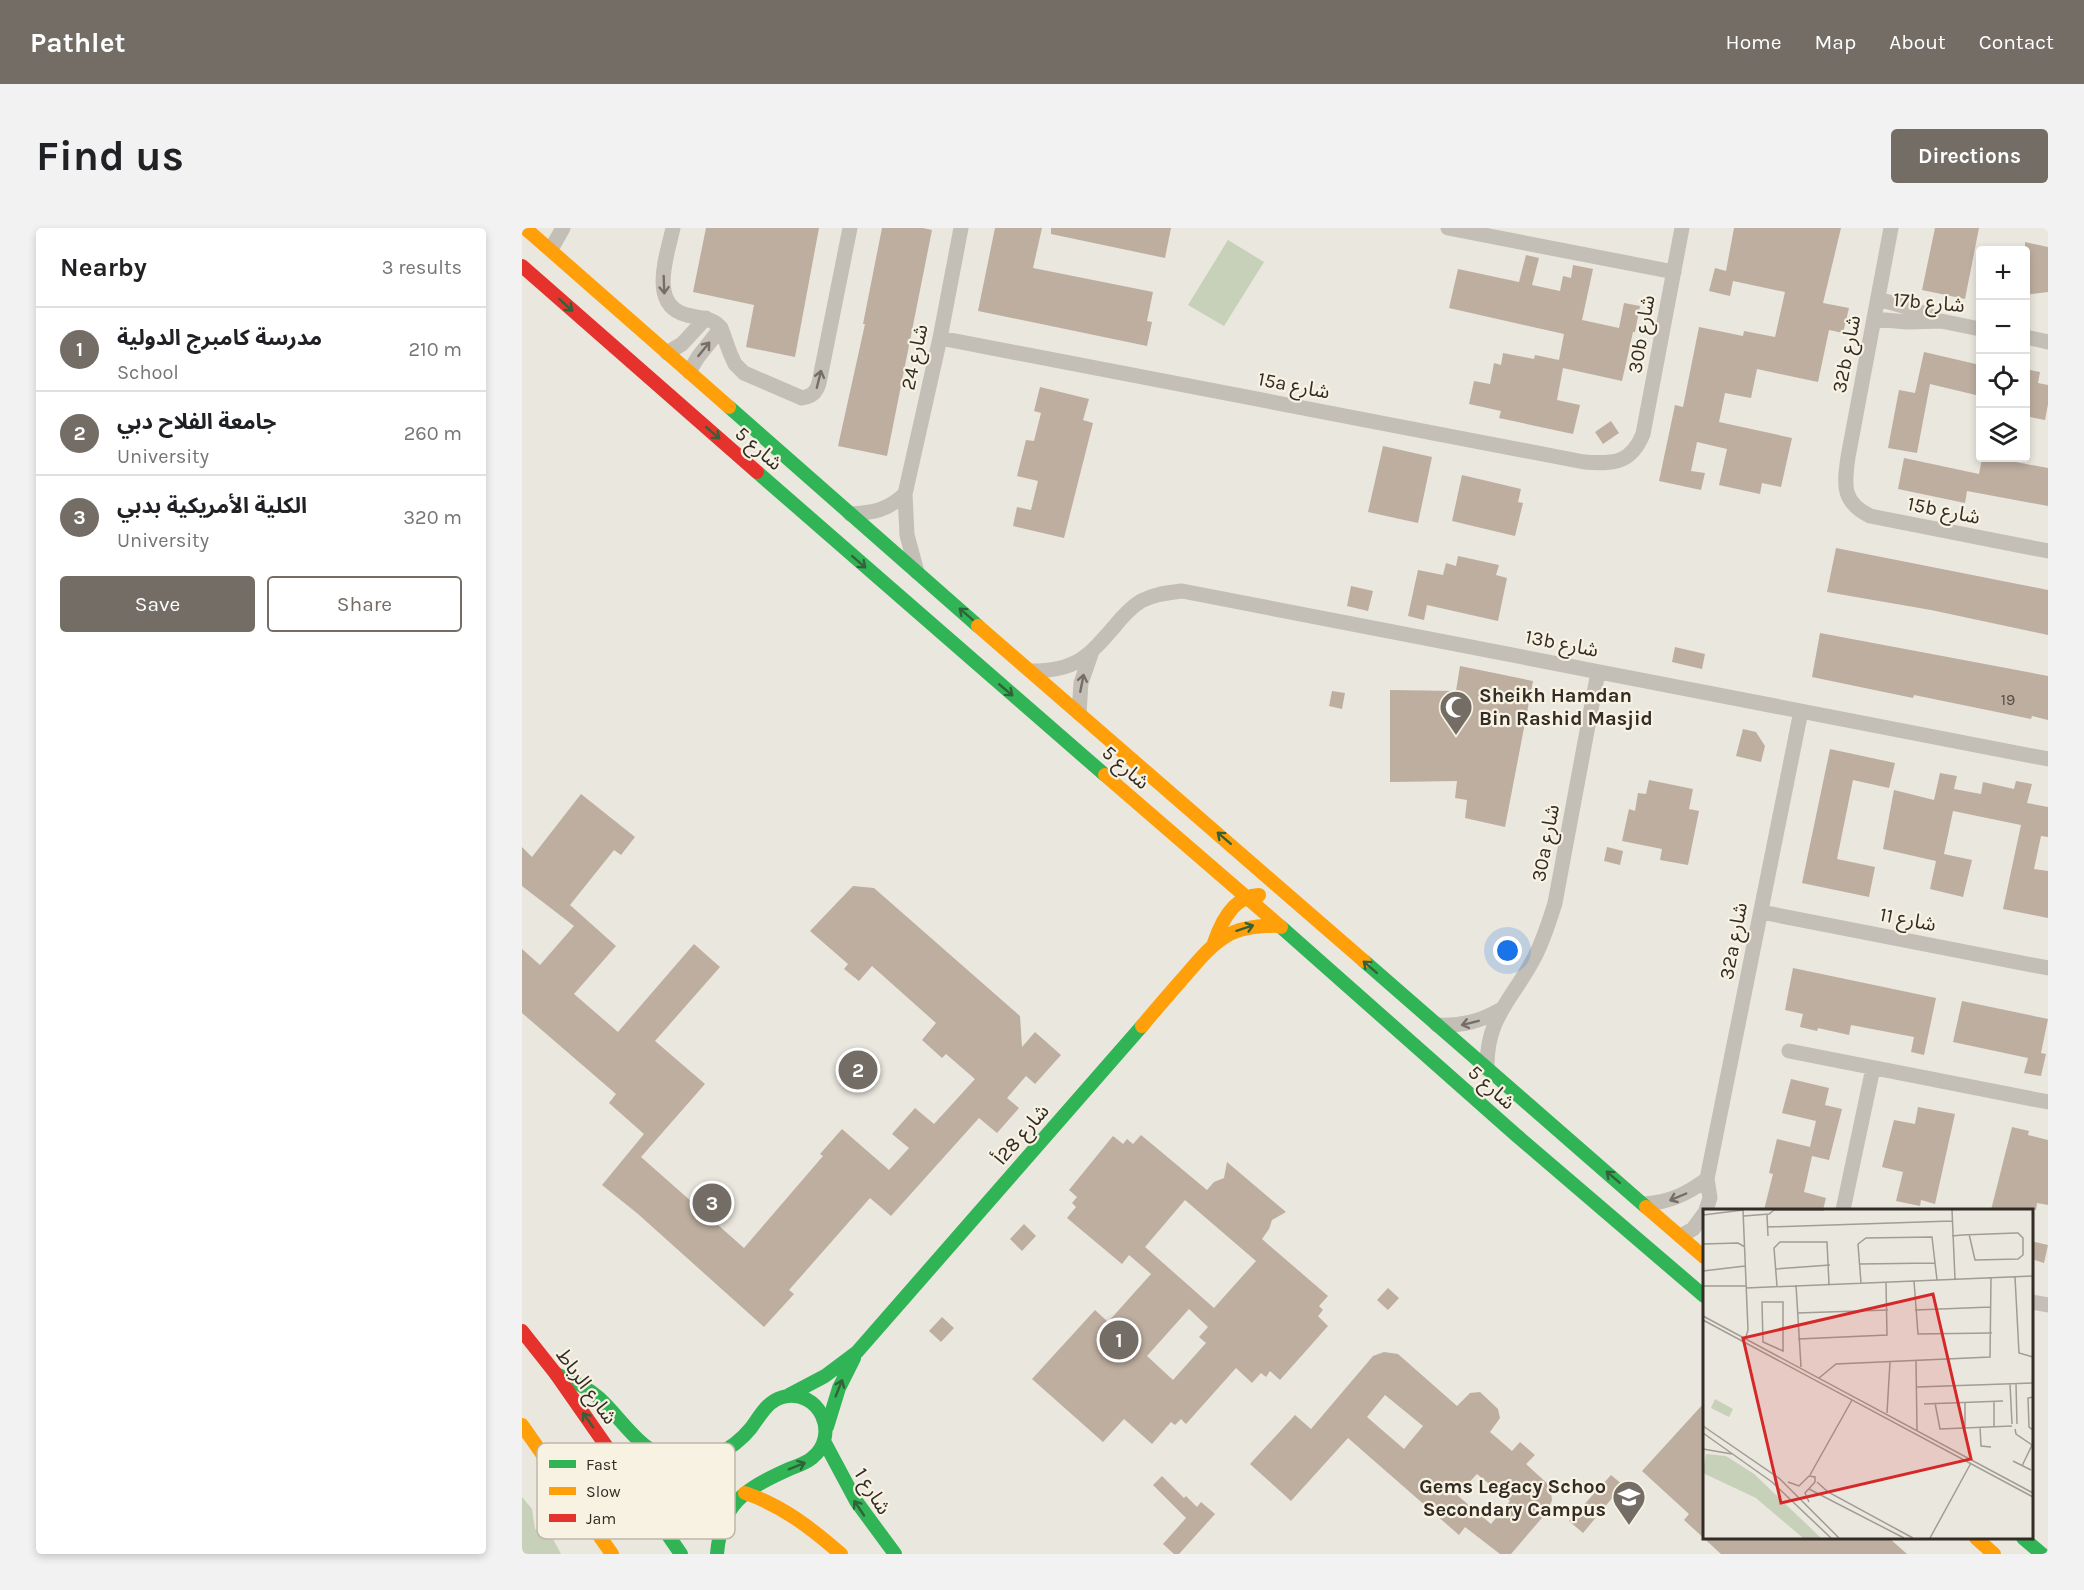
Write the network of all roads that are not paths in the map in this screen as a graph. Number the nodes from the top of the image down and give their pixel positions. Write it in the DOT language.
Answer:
graph roads {
  1 [pos="525,228"];
  2 [pos="563,228"];
  3 [pos="673,228"];
  4 [pos="850,228"];
  5 [pos="961,228"];
  6 [pos="1448,228"];
  7 [pos="1682,228"];
  8 [pos="1892,228"];
  9 [pos="549,248"];
  10 [pos="530,250"];
  11 [pos="522,266"];
  12 [pos="1674,272"];
  13 [pos="1878,299"];
  14 [pos="706,318"];
  15 [pos="1874,319"];
  16 [pos="1941,321"];
  17 [pos="1976,327"];
  18 [pos="721,328"];
  19 [pos="940,338"];
  20 [pos="2030,338"];
  21 [pos="2048,342"];
  22 [pos="667,353"];
  23 [pos="689,372"];
  24 [pos="1637,448"];
  25 [pos="1845,488"];
  26 [pos="905,494"];
  27 [pos="850,514"];
  28 [pos="2048,551"];
  29 [pos="917,572"];
  30 [pos="1091,654"];
  31 [pos="1031,671"];
  32 [pos="1598,672"];
  33 [pos="1801,711"];
  34 [pos="1079,713"];
  35 [pos="2048,759"];
  36 [pos="1246,896"];
  37 [pos="1274,903"];
  38 [pos="1761,912"];
  39 [pos="1280,926"];
  40 [pos="1214,943"];
  41 [pos="1344,962"];
  42 [pos="2048,968"];
  43 [pos="1408,999"];
  44 [pos="1500,1010"];
  45 [pos="1437,1025"];
  46 [pos="1789,1052"];
  47 [pos="1873,1068"];
  48 [pos="1487,1069"];
  49 [pos="2048,1102"];
  50 [pos="1516,1135"];
  51 [pos="1707,1179"];
  52 [pos="1645,1204"];
  53 [pos="1706,1209"];
  54 [pos="1843,1209"];
  55 [pos="1703,1215"];
  56 [pos="1639,1223"];
  57 [pos="1656,1233"];
  58 [pos="1681,1236"];
  59 [pos="1703,1256"];
  60 [pos="1703,1295"];
  61 [pos="2033,1302"];
  62 [pos="2048,1305"];
  63 [pos="522,1331"];
  64 [pos="857,1352"];
  65 [pos="556,1374"];
  66 [pos="789,1395"];
  67 [pos="522,1425"];
  68 [pos="827,1427"];
  69 [pos="604,1443"];
  70 [pos="640,1443"];
  71 [pos="734,1443"];
  72 [pos="825,1443"];
  73 [pos="537,1446"];
  74 [pos="745,1493"];
  75 [pos="735,1502"];
  76 [pos="602,1539"];
  77 [pos="671,1539"];
  78 [pos="1977,1539"];
  79 [pos="2024,1539"];
  80 [pos="612,1554"];
  81 [pos="681,1554"];
  82 [pos="841,1554"];
  83 [pos="895,1554"];
  84 [pos="1994,1554"];
  85 [pos="2042,1554"];
  1 -- 9 [label="main road, شارع 5"];
  2 -- 9 [label="street"];
  3 -- 14 [label="street, one-way"];
  18 -- 4 [label="street, one-way"];
  5 -- 19 [label="street, شارع 24"];
  6 -- 12 [label="street"];
  7 -- 12 [label="street, 30b شارع"];
  8 -- 13 [label="street, 32b شارع"];
  9 -- 10 [label="main road"];
  9 -- 22 [label="main road, شارع 5"];
  11 -- 36 [label="main road, شارع 5, one-way"];
  12 -- 24 [label="street, 30b شارع"];
  13 -- 15 [label="street, 32b شارع"];
  13 -- 16 [label="street"];
  14 -- 18 [label="street"];
  14 -- 22 [label="street"];
  15 -- 16 [label="street, 17b شارع"];
  15 -- 25 [label="street, 32b شارع"];
  16 -- 17 [label="street, 17b شارع"];
  23 -- 18 [label="street, one-way"];
  19 -- 24 [label="street, 15a شارع"];
  19 -- 26 [label="street, شارع 24"];
  20 -- 21 [label="street"];
  22 -- 23 [label="main road, شارع 5"];
  23 -- 27 [label="main road, شارع 5"];
  25 -- 28 [label="street, 15b شارع"];
  26 -- 27 [label="street"];
  26 -- 29 [label="street, شارع 24"];
  27 -- 29 [label="main road, شارع 5"];
  31 -- 29 [label="main road, شارع 5, one-way"];
  30 -- 31 [label="street, 13b شارع"];
  30 -- 32 [label="street, 13b شارع"];
  34 -- 30 [label="street, 13b شارع, one-way"];
  31 -- 34 [label="main road, شارع 5"];
  32 -- 33 [label="street, 13b شارع"];
  32 -- 44 [label="street, 30a شارع"];
  33 -- 35 [label="street, 13b شارع"];
  33 -- 38 [label="street, 32a شارع"];
  43 -- 34 [label="main road, شارع 5, one-way"];
  36 -- 37 [label="main road"];
  36 -- 39 [label="main road, شارع 5"];
  36 -- 40 [label="main road, شارع 28أ"];
  38 -- 42 [label="street, شارع 11"];
  38 -- 51 [label="street, 32a شارع"];
  40 -- 39 [label="main road, شارع 28أ, one-way"];
  39 -- 50 [label="main road, شارع 5"];
  40 -- 64 [label="main road, شارع 28أ"];
  41 -- 43 [label="main road"];
  43 -- 45 [label="main road, شارع 5"];
  44 -- 45 [label="street, 30a شارع, one-way"];
  44 -- 48 [label="street, 30a شارع"];
  45 -- 48 [label="main road, شارع 5"];
  46 -- 47 [label="street"];
  47 -- 49 [label="street"];
  47 -- 54 [label="street"];
  52 -- 48 [label="main road, شارع 5, one-way"];
  50 -- 56 [label="main road"];
  50 -- 60 [label="main road, شارع 5"];
  51 -- 52 [label="street, one-way"];
  51 -- 53 [label="street, 32a شارع"];
  52 -- 58 [label="main road, شارع 5"];
  55 -- 58 [label="street, 32a شارع"];
  57 -- 58 [label="main road"];
  58 -- 59 [label="main road, شارع 5"];
  61 -- 62 [label="street"];
  63 -- 65 [label="main road, شارع الرباط"];
  64 -- 66 [label="main road, شارع 28أ"];
  68 -- 64 [label="main road, شارع 28أ, one-way"];
  69 -- 65 [label="main road, شارع الرباط, one-way"];
  65 -- 70 [label="main road, شارع 28أ"];
  66 -- 68 [label="main road"];
  66 -- 71 [label="main road, شارع 28أ"];
  67 -- 73 [label="main road"];
  68 -- 72 [label="main road, شارع 28أ"];
  74 -- 72 [label="main road, one-way"];
  83 -- 72 [label="main road, شارع 1, one-way"];
  74 -- 75 [label="main road"];
  74 -- 82 [label="main road"];
  76 -- 80 [label="main road"];
  81 -- 77 [label="main road, شارع الرباط, one-way"];
  78 -- 84 [label="main road"];
  79 -- 85 [label="main road"];
}
